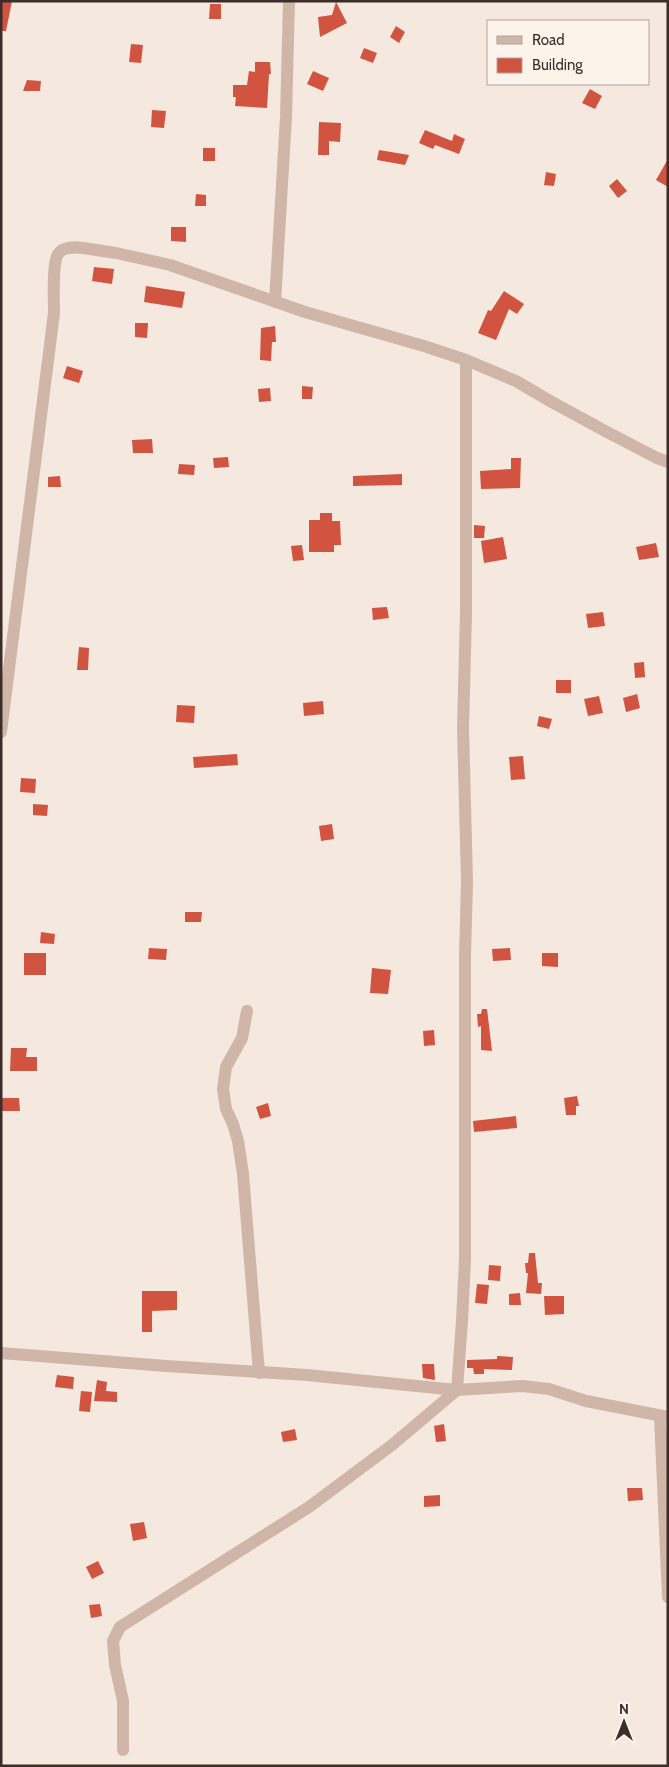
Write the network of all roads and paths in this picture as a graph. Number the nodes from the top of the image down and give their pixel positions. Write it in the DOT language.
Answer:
graph roads {
  1 [pos="289,1"];
  2 [pos="275,302"];
  3 [pos="466,360"];
  4 [pos="668,462"];
  5 [pos="1,732"];
  6 [pos="247,1011"];
  7 [pos="1,1353"];
  8 [pos="259,1372"];
  9 [pos="456,1390"];
  10 [pos="664,1416"];
  11 [pos="668,1597"];
  12 [pos="123,1750"];
  1 -- 2 [label="street"];
  2 -- 3 [label="street"];
  2 -- 5 [label="street"];
  3 -- 4 [label="street"];
  3 -- 9 [label="street"];
  6 -- 8 [label="street"];
  7 -- 8 [label="street"];
  8 -- 9 [label="street"];
  9 -- 10 [label="street"];
  9 -- 12 [label="street"];
  10 -- 11 [label="street"];
}
